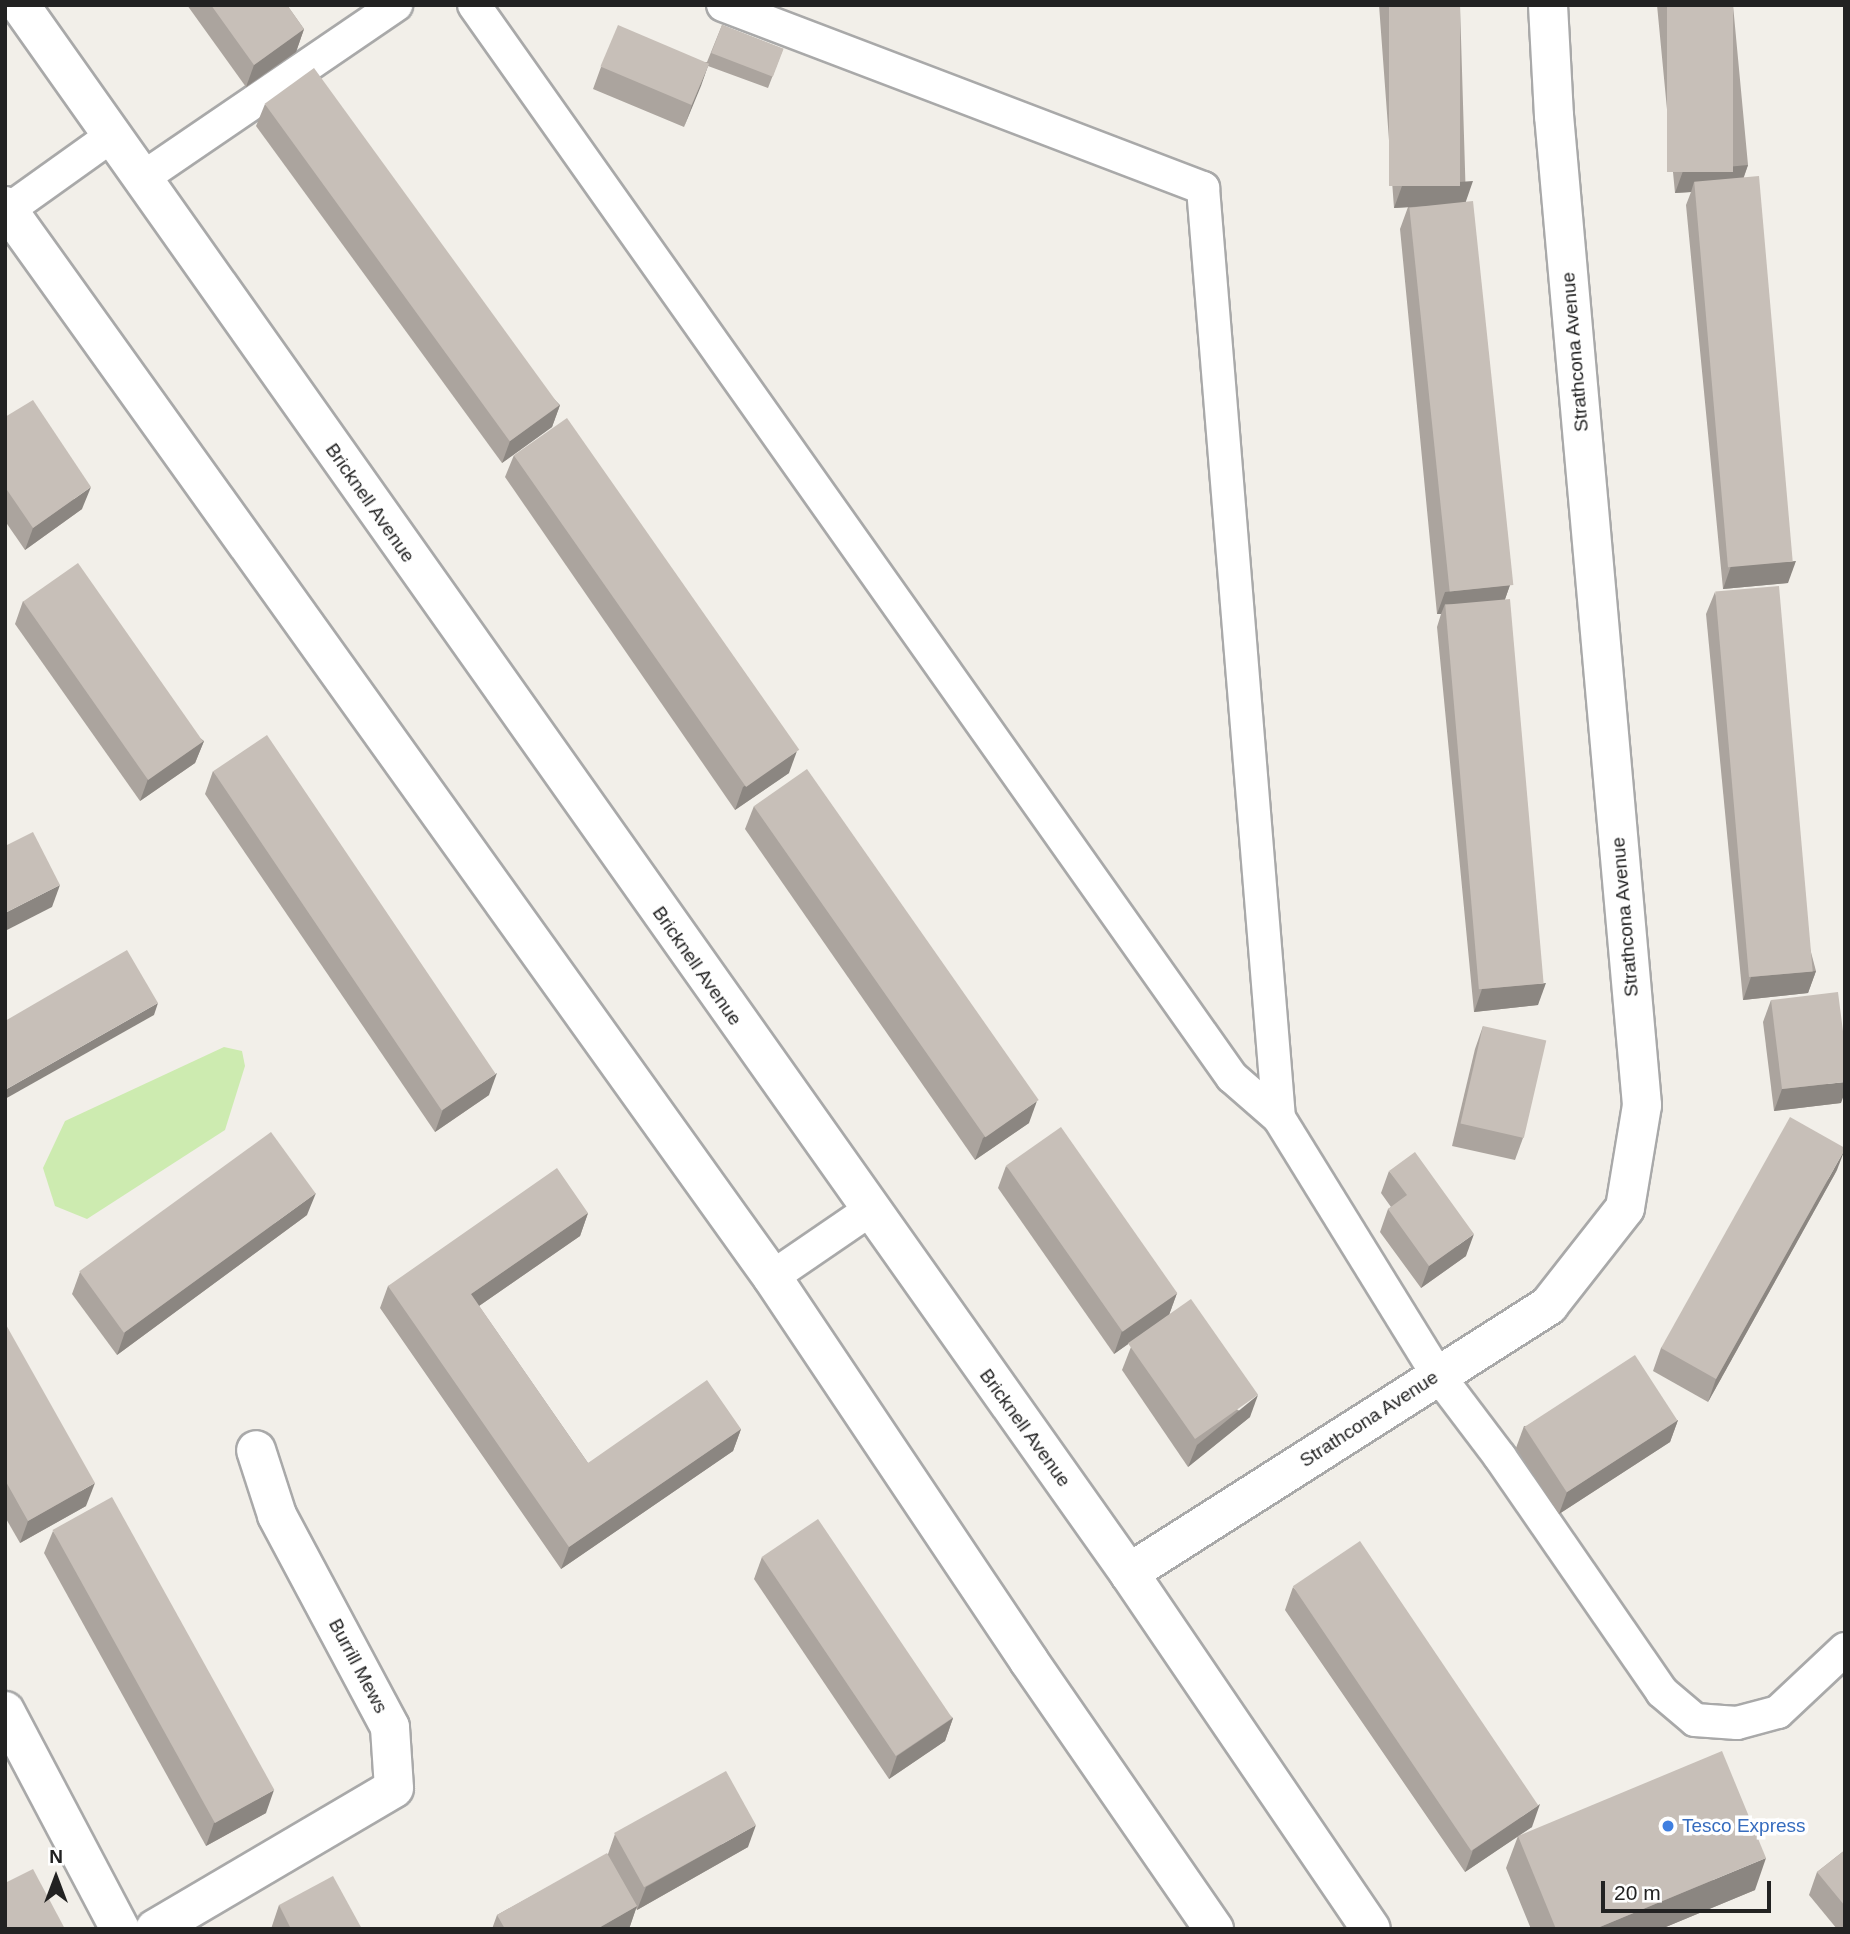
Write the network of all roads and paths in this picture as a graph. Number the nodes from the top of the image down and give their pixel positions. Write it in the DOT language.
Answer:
graph roads {
  1 [pos="20,5"];
  2 [pos="396,5"];
  3 [pos="474,5"];
  4 [pos="723,5"];
  5 [pos="1548,5"];
  6 [pos="110,136"];
  7 [pos="141,179"];
  8 [pos="7,208"];
  9 [pos="1279,1118"];
  10 [pos="870,1210"];
  11 [pos="772,1277"];
  12 [pos="1438,1375"];
  13 [pos="256,1450"];
  14 [pos="1129,1573"];
  15 [pos="1845,1649"];
  16 [pos="5,1711"];
  17 [pos="120,1929"];
  18 [pos="155,1929"];
  19 [pos="1214,1929"];
  20 [pos="1371,1929"];
  1 -- 6 [label="street, Bricknell Avenue"];
  2 -- 7 [label="lane"];
  3 -- 9 [label="lane"];
  4 -- 9 [label="lane"];
  5 -- 12 [label="street, Strathcona Avenue"];
  6 -- 7 [label="street, Bricknell Avenue"];
  6 -- 8 [label="lane"];
  7 -- 10 [label="street, Bricknell Avenue"];
  8 -- 11 [label="street"];
  9 -- 12 [label="lane"];
  10 -- 11 [label="lane"];
  10 -- 14 [label="street, Bricknell Avenue"];
  11 -- 19 [label="street"];
  12 -- 14 [label="street, Strathcona Avenue"];
  12 -- 15 [label="lane"];
  13 -- 18 [label="street, Burrill Mews"];
  14 -- 20 [label="street, Bricknell Avenue"];
  16 -- 17 [label="street"];
}
